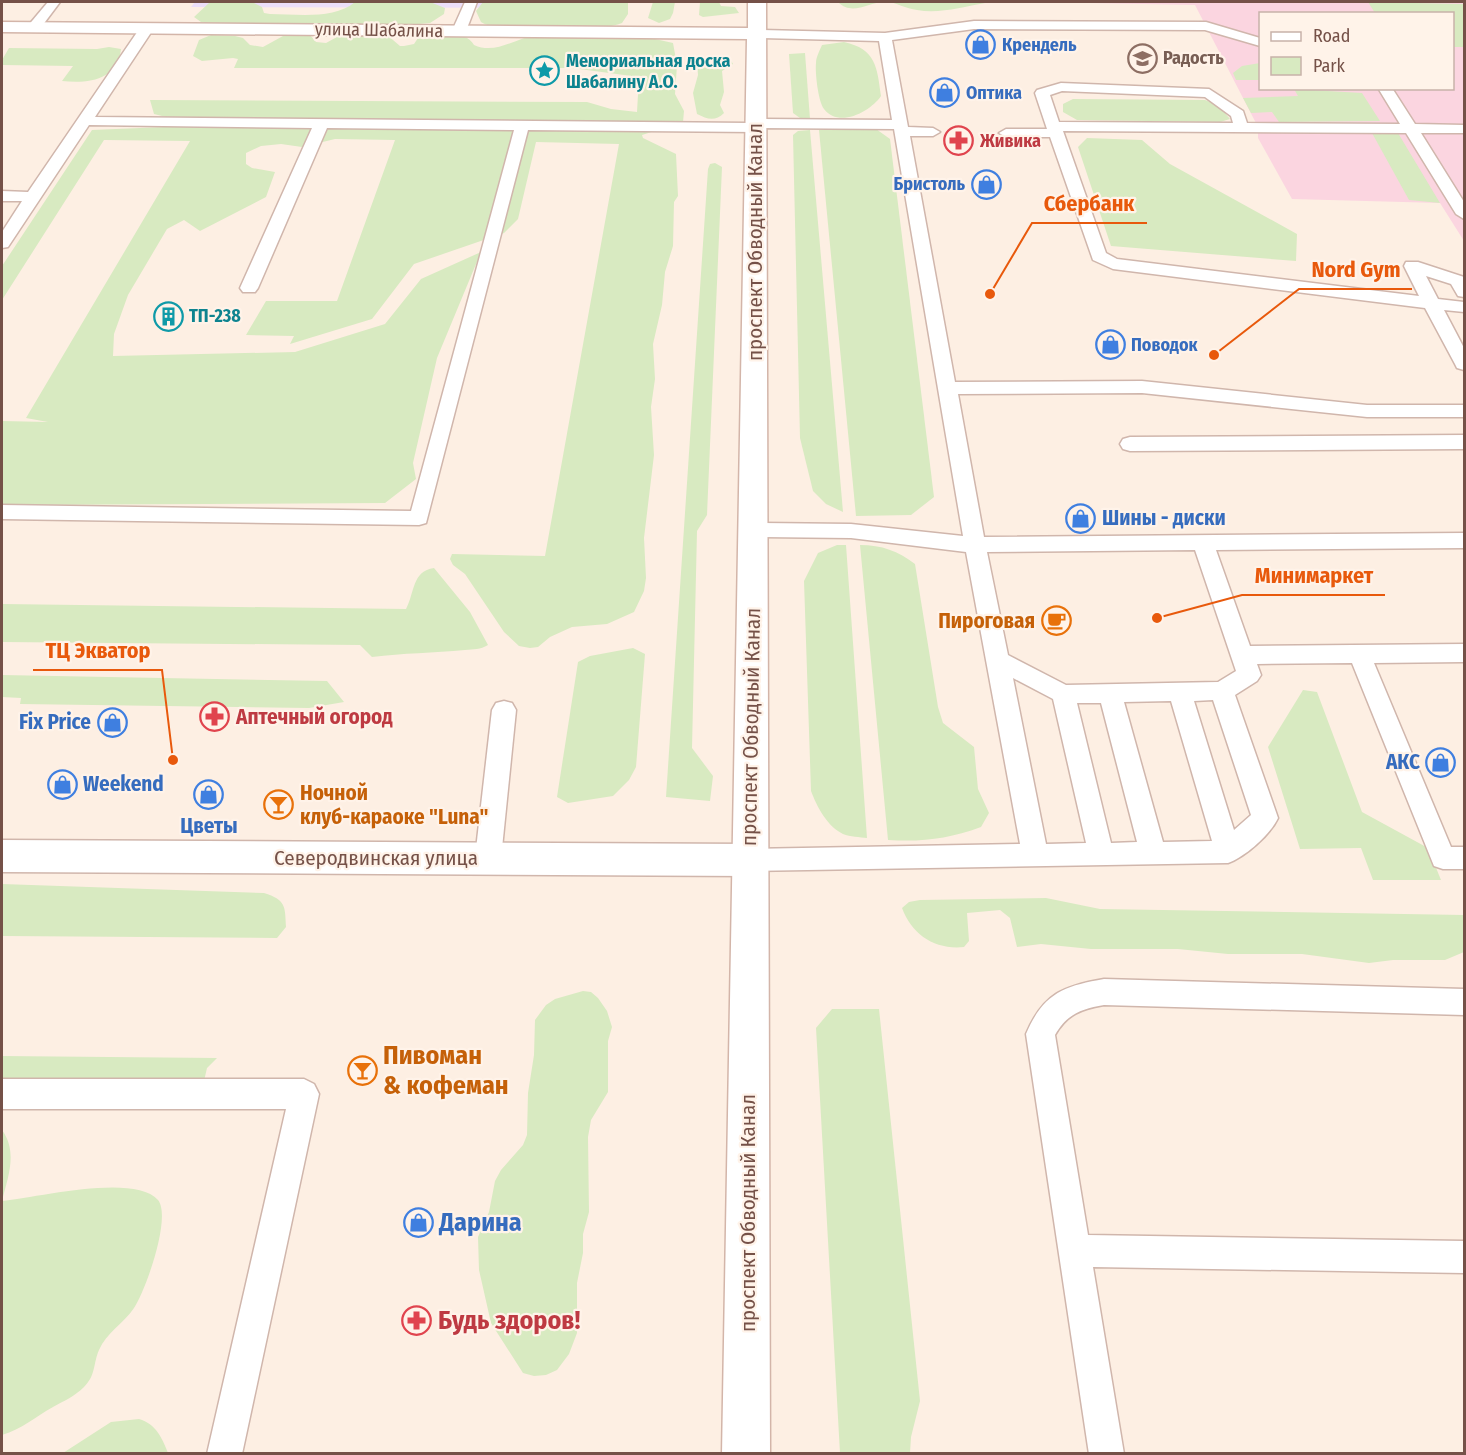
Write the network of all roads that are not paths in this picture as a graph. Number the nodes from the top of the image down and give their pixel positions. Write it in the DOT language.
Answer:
graph roads {
  1 [pos="54,2"];
  2 [pos="471,2"];
  3 [pos="757,2"];
  4 [pos="2,27"];
  5 [pos="34,27"];
  6 [pos="147,28"];
  7 [pos="459,31"];
  8 [pos="757,34"];
  9 [pos="885,36"];
  10 [pos="1259,42"];
  11 [pos="1386,90"];
  12 [pos="84,121"];
  13 [pos="322,123"];
  14 [pos="900,124"];
  15 [pos="931,124"];
  16 [pos="1004,125"];
  17 [pos="522,126"];
  18 [pos="755,126"];
  19 [pos="1053,126"];
  20 [pos="1241,127"];
  21 [pos="1410,128"];
  22 [pos="1464,129"];
  23 [pos="2,196"];
  24 [pos="33,196"];
  25 [pos="1464,214"];
  26 [pos="2,243"];
  27 [pos="249,288"];
  28 [pos="1464,292"];
  29 [pos="1431,302"];
  30 [pos="1464,306"];
  31 [pos="1464,364"];
  32 [pos="947,388"];
  33 [pos="1464,411"];
  34 [pos="1464,442"];
  35 [pos="1130,444"];
  36 [pos="2,512"];
  37 [pos="753,530"];
  38 [pos="1464,540"];
  39 [pos="1203,543"];
  40 [pos="975,545"];
  41 [pos="1359,652"];
  42 [pos="1464,653"];
  43 [pos="996,659"];
  44 [pos="1246,665"];
  45 [pos="1222,691"];
  46 [pos="1180,692"];
  47 [pos="1110,693"];
  48 [pos="1063,694"];
  49 [pos="504,710"];
  50 [pos="1228,852"];
  51 [pos="1101,853"];
  52 [pos="1154,853"];
  53 [pos="1035,854"];
  54 [pos="2,856"];
  55 [pos="488,858"];
  56 [pos="1464,858"];
  57 [pos="750,860"];
  58 [pos="1464,1002"];
  59 [pos="2,1094"];
  60 [pos="1075,1251"];
  61 [pos="1464,1257"];
  62 [pos="224,1454"];
  63 [pos="746,1454"];
  64 [pos="1107,1454"];
  1 -- 5 [label="lane"];
  2 -- 7 [label="lane"];
  3 -- 8 [label="main road, проспект Обводный Канал"];
  4 -- 5 [label="main road, улица Шабалина"];
  5 -- 6 [label="main road, улица Шабалина"];
  6 -- 7 [label="main road, улица Шабалина"];
  6 -- 12 [label="lane"];
  7 -- 8 [label="main road, улица Шабалина"];
  8 -- 9 [label="lane"];
  8 -- 18 [label="main road, проспект Обводный Канал"];
  9 -- 10 [label="lane"];
  9 -- 14 [label="lane"];
  11 -- 21 [label="lane"];
  12 -- 13 [label="lane"];
  12 -- 24 [label="lane"];
  13 -- 17 [label="lane"];
  13 -- 27 [label="lane"];
  14 -- 15 [label="lane"];
  14 -- 18 [label="lane"];
  14 -- 32 [label="lane"];
  16 -- 19 [label="lane"];
  17 -- 18 [label="lane"];
  17 -- 36 [label="lane"];
  18 -- 37 [label="main road, проспект Обводный Канал"];
  19 -- 20 [label="lane"];
  19 -- 20 [label="lane"];
  19 -- 29 [label="lane"];
  20 -- 21 [label="lane"];
  21 -- 22 [label="lane"];
  21 -- 25 [label="lane"];
  23 -- 24 [label="lane"];
  24 -- 26 [label="lane"];
  28 -- 29 [label="lane"];
  29 -- 30 [label="lane"];
  29 -- 31 [label="lane"];
  32 -- 33 [label="lane"];
  32 -- 40 [label="lane"];
  34 -- 35 [label="lane"];
  37 -- 40 [label="lane"];
  37 -- 57 [label="main road, проспект Обводный Канал"];
  38 -- 39 [label="lane"];
  39 -- 40 [label="lane"];
  39 -- 44 [label="lane"];
  40 -- 43 [label="lane"];
  41 -- 42 [label="lane"];
  41 -- 44 [label="lane"];
  41 -- 56 [label="lane"];
  43 -- 48 [label="lane"];
  43 -- 53 [label="lane"];
  44 -- 45 [label="lane"];
  45 -- 46 [label="lane"];
  45 -- 50 [label="lane"];
  46 -- 47 [label="lane"];
  46 -- 50 [label="lane"];
  47 -- 48 [label="lane"];
  47 -- 52 [label="lane"];
  48 -- 51 [label="lane"];
  49 -- 55 [label="lane"];
  50 -- 52 [label="lane"];
  51 -- 52 [label="lane"];
  51 -- 53 [label="lane"];
  53 -- 57 [label="lane"];
  54 -- 55 [label="main road, Северодвинская улица"];
  55 -- 57 [label="main road, Северодвинская улица"];
  57 -- 63 [label="main road, проспект Обводный Канал"];
  58 -- 60 [label="lane"];
  59 -- 62 [label="lane"];
  60 -- 61 [label="lane"];
  60 -- 64 [label="lane"];
}
